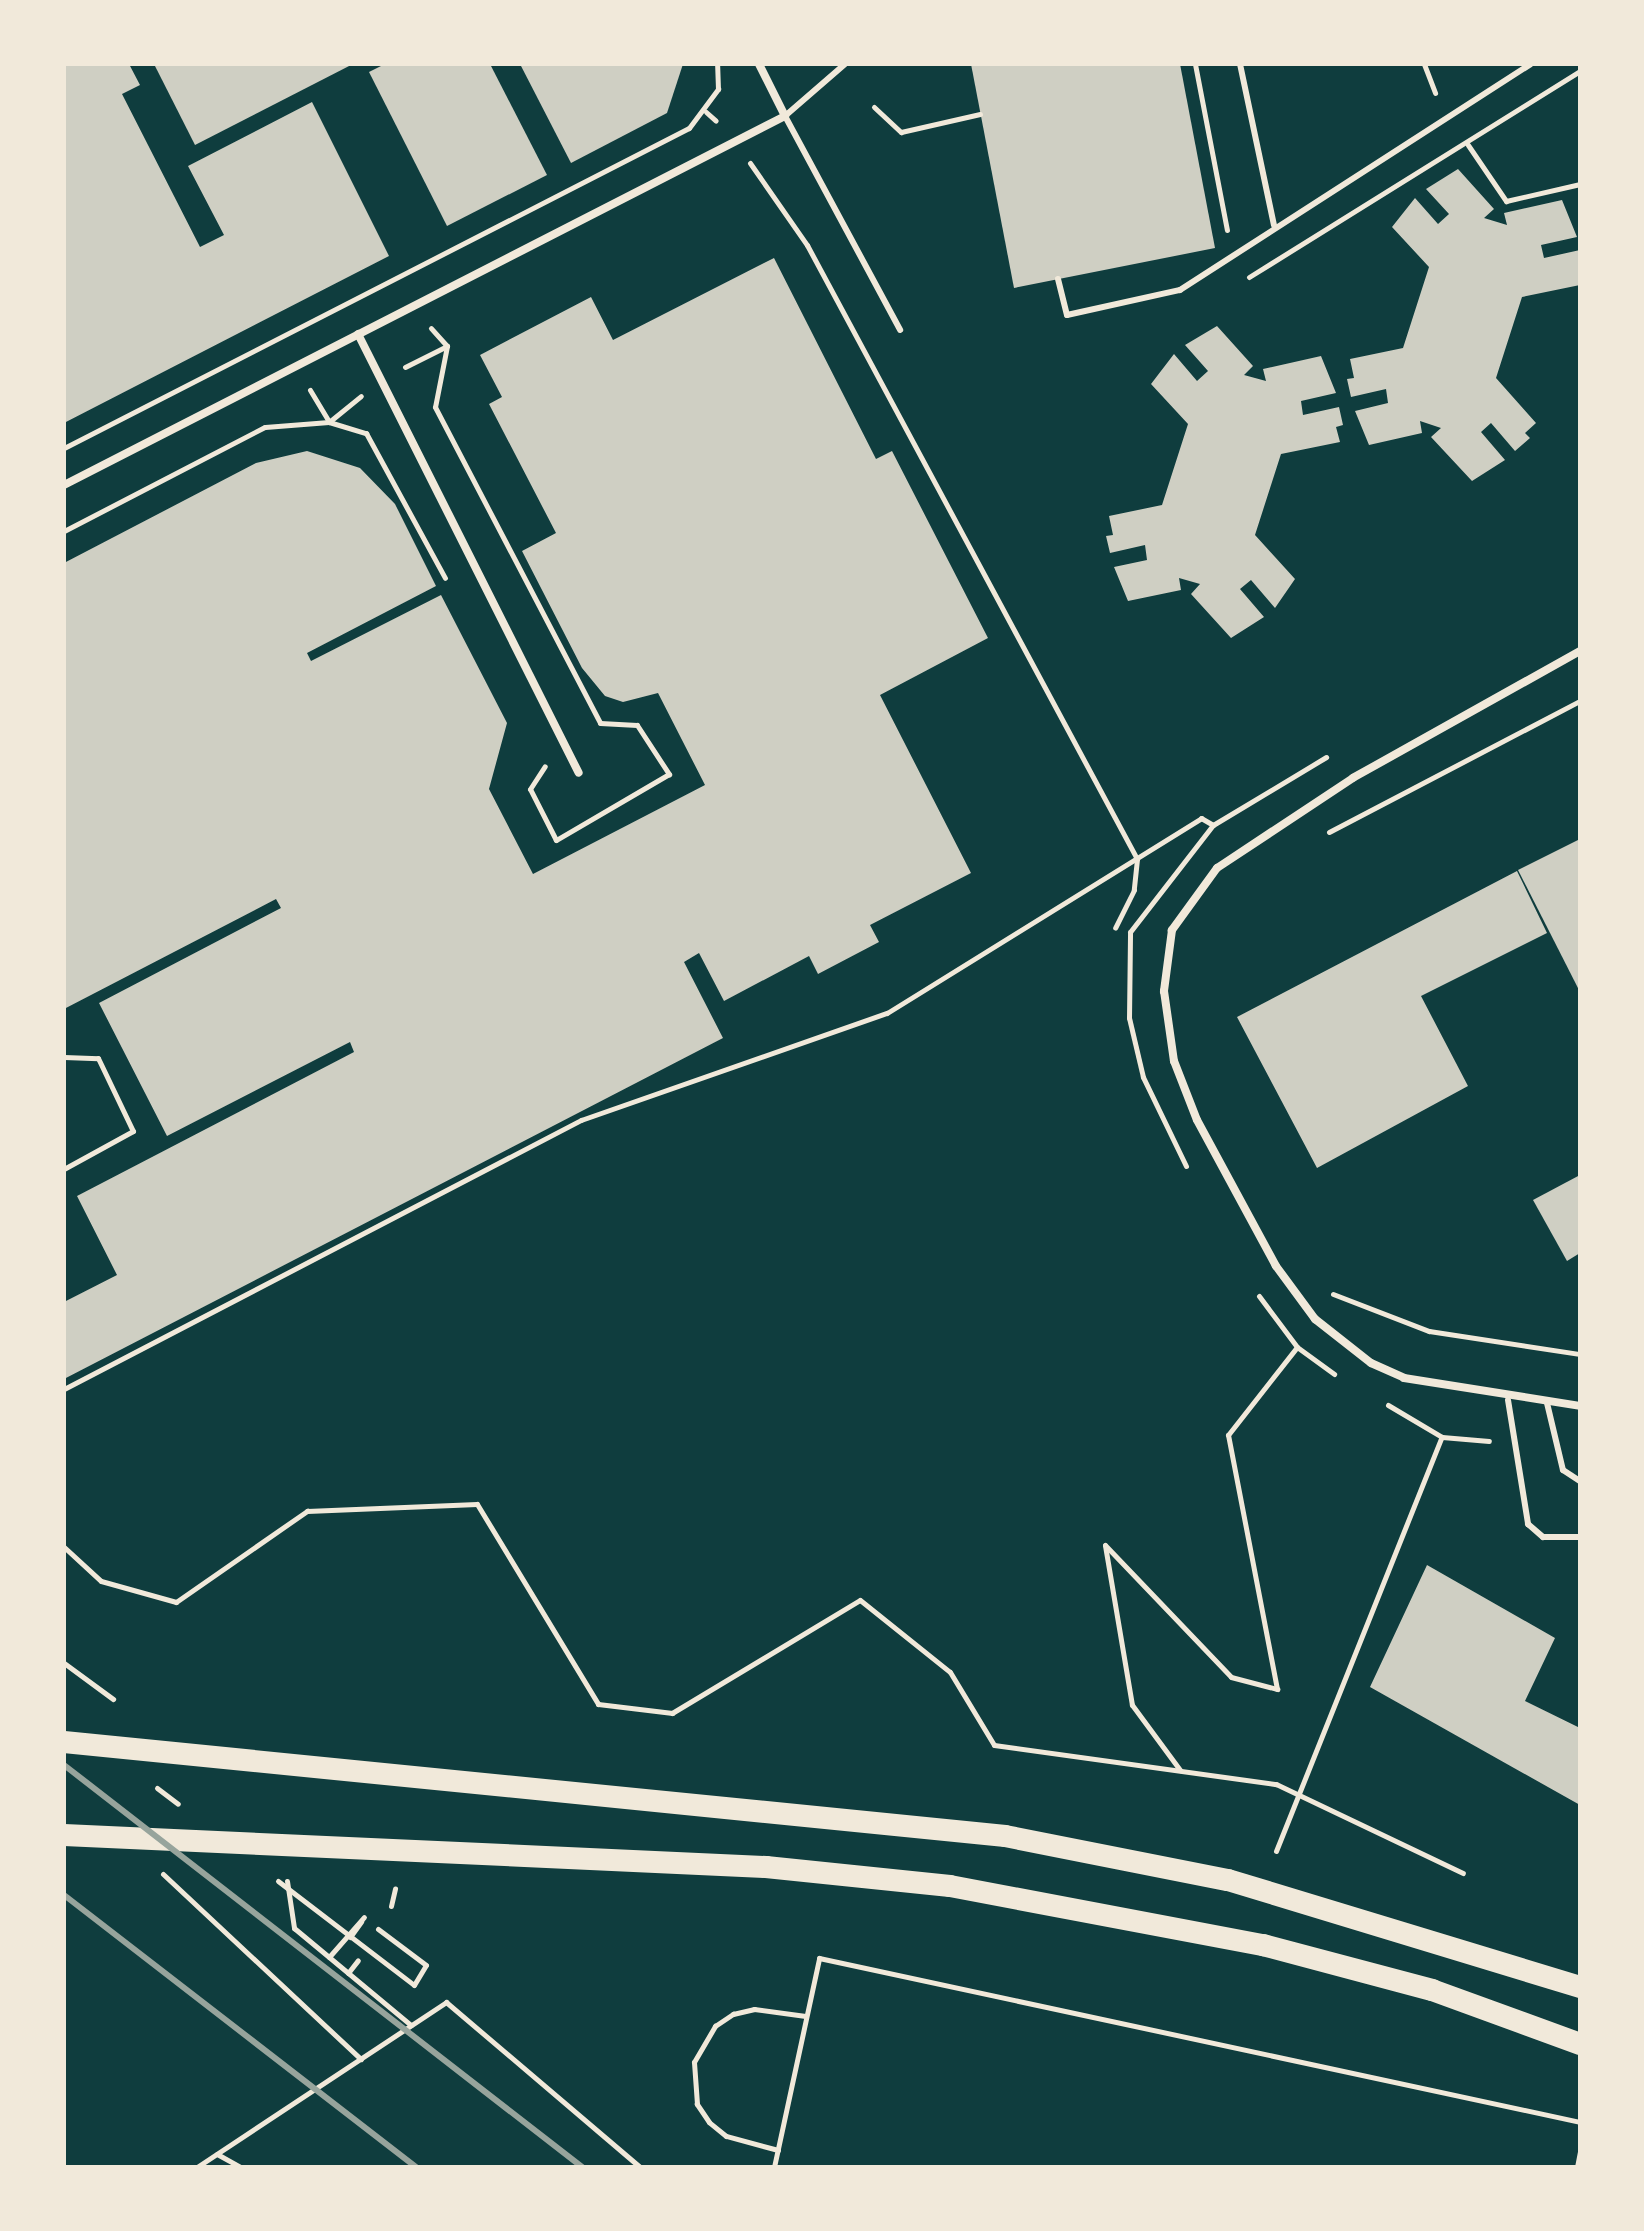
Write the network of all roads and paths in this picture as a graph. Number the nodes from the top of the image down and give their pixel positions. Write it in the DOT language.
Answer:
graph roads {
  1 [pos="717,64"];
  2 [pos="759,64"];
  3 [pos="845,64"];
  4 [pos="1195,64"];
  5 [pos="1240,64"];
  6 [pos="1424,64"];
  7 [pos="1531,64"];
  8 [pos="1580,71"];
  9 [pos="874,107"];
  10 [pos="706,112"];
  11 [pos="980,114"];
  12 [pos="785,116"];
  13 [pos="1449,116"];
  14 [pos="736,140"];
  15 [pos="1469,146"];
  16 [pos="1580,184"];
  17 [pos="1274,225"];
  18 [pos="1232,258"];
  19 [pos="1058,279"];
  20 [pos="900,330"];
  21 [pos="358,334"];
  22 [pos="447,346"];
  23 [pos="64,448"];
  24 [pos="64,485"];
  25 [pos="64,531"];
  26 [pos="449,585"];
  27 [pos="1580,651"];
  28 [pos="1580,701"];
  29 [pos="1333,754"];
  30 [pos="542,758"];
  31 [pos="579,773"];
  32 [pos="1213,825"];
  33 [pos="1322,835"];
  34 [pos="1137,859"];
  35 [pos="1115,928"];
  36 [pos="64,1057"];
  37 [pos="64,1169"];
  38 [pos="1189,1171"];
  39 [pos="1252,1283"];
  40 [pos="1318,1286"];
  41 [pos="1297,1347"];
  42 [pos="1580,1354"];
  43 [pos="1341,1378"];
  44 [pos="64,1389"];
  45 [pos="1378,1399"];
  46 [pos="1508,1400"];
  47 [pos="1547,1403"];
  48 [pos="1580,1406"];
  49 [pos="1442,1437"];
  50 [pos="1516,1445"];
  51 [pos="1580,1481"];
  52 [pos="1580,1537"];
  53 [pos="64,1547"];
  54 [pos="64,1663"];
  55 [pos="113,1699"];
  56 [pos="64,1742"];
  57 [pos="1180,1770"];
  58 [pos="1296,1793"];
  59 [pos="64,1835"];
  60 [pos="1276,1851"];
  61 [pos="159,1871"];
  62 [pos="1463,1873"];
  63 [pos="287,1881"];
  64 [pos="395,1888"];
  65 [pos="391,1906"];
  66 [pos="378,1929"];
  67 [pos="350,1937"];
  68 [pos="329,1957"];
  69 [pos="358,1960"];
  70 [pos="348,1973"];
  71 [pos="414,1985"];
  72 [pos="1580,1987"];
  73 [pos="806,2016"];
  74 [pos="411,2025"];
  75 [pos="1580,2044"];
  76 [pos="361,2059"];
  77 [pos="1580,2122"];
  78 [pos="778,2150"];
  79 [pos="1580,2151"];
  80 [pos="217,2154"];
  81 [pos="197,2167"];
  82 [pos="240,2167"];
  83 [pos="640,2167"];
  84 [pos="774,2167"];
  85 [pos="1577,2167"];
  1 -- 10 [label="path"];
  2 -- 12 [label="street"];
  3 -- 12 [label="lane"];
  4 -- 18 [label="path"];
  5 -- 17 [label="lane"];
  6 -- 13 [label="path"];
  7 -- 13 [label="lane"];
  8 -- 15 [label="path"];
  9 -- 11 [label="path"];
  10 -- 14 [label="path"];
  10 -- 23 [label="path"];
  12 -- 14 [label="street"];
  12 -- 20 [label="lane"];
  13 -- 15 [label="path"];
  13 -- 17 [label="lane"];
  14 -- 21 [label="street"];
  14 -- 34 [label="path"];
  15 -- 16 [label="path"];
  15 -- 18 [label="path"];
  17 -- 18 [label="lane"];
  18 -- 19 [label="lane"];
  21 -- 24 [label="street"];
  21 -- 31 [label="street"];
  22 -- 30 [label="path"];
  25 -- 26 [label="path"];
  27 -- 46 [label="street"];
  28 -- 33 [label="path"];
  29 -- 32 [label="path"];
  32 -- 34 [label="path"];
  32 -- 38 [label="path"];
  34 -- 35 [label="path"];
  34 -- 44 [label="path"];
  36 -- 37 [label="path"];
  39 -- 41 [label="path"];
  40 -- 42 [label="path"];
  41 -- 43 [label="path"];
  41 -- 57 [label="path"];
  45 -- 49 [label="path"];
  46 -- 47 [label="street"];
  46 -- 50 [label="lane"];
  47 -- 48 [label="street"];
  47 -- 51 [label="lane"];
  49 -- 50 [label="path"];
  49 -- 58 [label="path"];
  50 -- 52 [label="lane"];
  53 -- 57 [label="path"];
  54 -- 55 [label="path"];
  56 -- 72 [label="highway"];
  57 -- 58 [label="path"];
  58 -- 60 [label="path"];
  58 -- 62 [label="path"];
  59 -- 75 [label="highway"];
  61 -- 76 [label="path"];
  63 -- 68 [label="path"];
  64 -- 65 [label="path"];
  66 -- 71 [label="path"];
  67 -- 68 [label="path"];
  68 -- 70 [label="path"];
  69 -- 70 [label="path"];
  70 -- 74 [label="path"];
  73 -- 77 [label="path"];
  73 -- 78 [label="path"];
  73 -- 78 [label="path"];
  74 -- 76 [label="path"];
  74 -- 83 [label="path"];
  76 -- 80 [label="path"];
  78 -- 84 [label="path"];
  79 -- 85 [label="path"];
  80 -- 81 [label="path"];
  80 -- 82 [label="path"];
}
